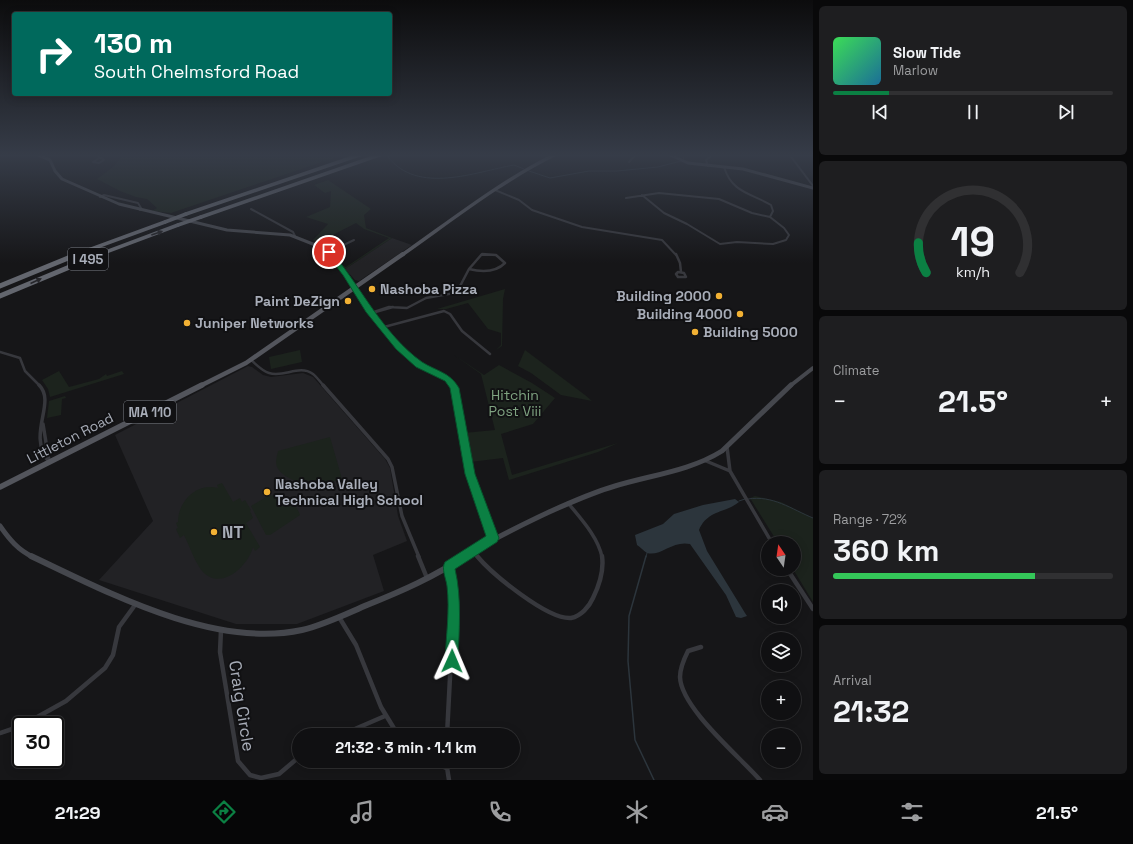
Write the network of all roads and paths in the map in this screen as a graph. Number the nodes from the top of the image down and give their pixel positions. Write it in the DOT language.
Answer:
graph roads {
  1 [pos="86,190"];
  2 [pos="255,190"];
  3 [pos="277,190"];
  4 [pos="495,190"];
  5 [pos="496,190"];
  6 [pos="741,190"];
  7 [pos="642,195"];
  8 [pos="100,197"];
  9 [pos="626,198"];
  10 [pos="250,209"];
  11 [pos="140,210"];
  12 [pos="770,217"];
  13 [pos="294,236"];
  14 [pos="354,240"];
  15 [pos="329,252"];
  16 [pos="469,269"];
  17 [pos="681,272"];
  18 [pos="0,286"];
  19 [pos="354,287"];
  20 [pos="0,296"];
  21 [pos="371,313"];
  22 [pos="384,328"];
  23 [pos="0,352"];
  24 [pos="490,354"];
  25 [pos="251,360"];
  26 [pos="813,368"];
  27 [pos="42,422"];
  28 [pos="726,447"];
  29 [pos="706,460"];
  30 [pos="50,462"];
  31 [pos="730,471"];
  32 [pos="0,487"];
  33 [pos="568,503"];
  34 [pos="0,526"];
  35 [pos="768,536"];
  36 [pos="493,538"];
  37 [pos="472,551"];
  38 [pos="449,566"];
  39 [pos="792,576"];
  40 [pos="428,580"];
  41 [pos="135,605"];
  42 [pos="813,609"];
  43 [pos="339,618"];
  44 [pos="221,628"];
  45 [pos="701,647"];
  46 [pos="43,716"];
  47 [pos="385,716"];
  48 [pos="357,728"];
  49 [pos="393,728"];
  50 [pos="447,728"];
  51 [pos="12,729"];
  52 [pos="0,733"];
  53 [pos="292,763"];
  54 [pos="446,768"];
  55 [pos="449,780"];
  56 [pos="760,780"];
  1 -- 8 [label="street"];
  2 -- 18 [label="highway, I 495, bridge"];
  20 -- 3 [label="highway, I 495, one-way, bridge"];
  4 -- 19 [label="main road, Littleton Road / MA 110"];
  5 -- 17 [label="street"];
  6 -- 12 [label="street"];
  7 -- 9 [label="street"];
  7 -- 12 [label="street"];
  7 -- 12 [label="street"];
  8 -- 11 [label="street"];
  8 -- 11 [label="street"];
  10 -- 13 [label="street"];
  11 -- 13 [label="street"];
  13 -- 15 [label="street"];
  14 -- 15 [label="street"];
  15 -- 19 [label="street"];
  16 -- 16 [label="street"];
  16 -- 21 [label="street"];
  19 -- 21 [label="street"];
  19 -- 25 [label="main road, Littleton Road / MA 110"];
  21 -- 22 [label="street"];
  22 -- 24 [label="street"];
  22 -- 36 [label="street"];
  23 -- 27 [label="street"];
  25 -- 30 [label="main road, Littleton Road / MA 110"];
  25 -- 40 [label="street"];
  26 -- 28 [label="street"];
  27 -- 30 [label="street"];
  27 -- 30 [label="street"];
  28 -- 29 [label="street"];
  28 -- 31 [label="street"];
  29 -- 31 [label="street"];
  29 -- 33 [label="street"];
  30 -- 32 [label="main road, Littleton Road / MA 110"];
  31 -- 35 [label="street"];
  33 -- 36 [label="street"];
  33 -- 37 [label="street"];
  34 -- 41 [label="street"];
  36 -- 37 [label="street"];
  37 -- 38 [label="street"];
  38 -- 40 [label="street"];
  38 -- 50 [label="street"];
  39 -- 42 [label="street"];
  40 -- 43 [label="street"];
  41 -- 44 [label="street"];
  41 -- 46 [label="street"];
  43 -- 44 [label="street"];
  43 -- 47 [label="street"];
  44 -- 53 [label="street, Craig Circle"];
  45 -- 56 [label="street"];
  47 -- 48 [label="street"];
  47 -- 49 [label="street"];
  51 -- 52 [label="street"];
  54 -- 55 [label="street"];
}
